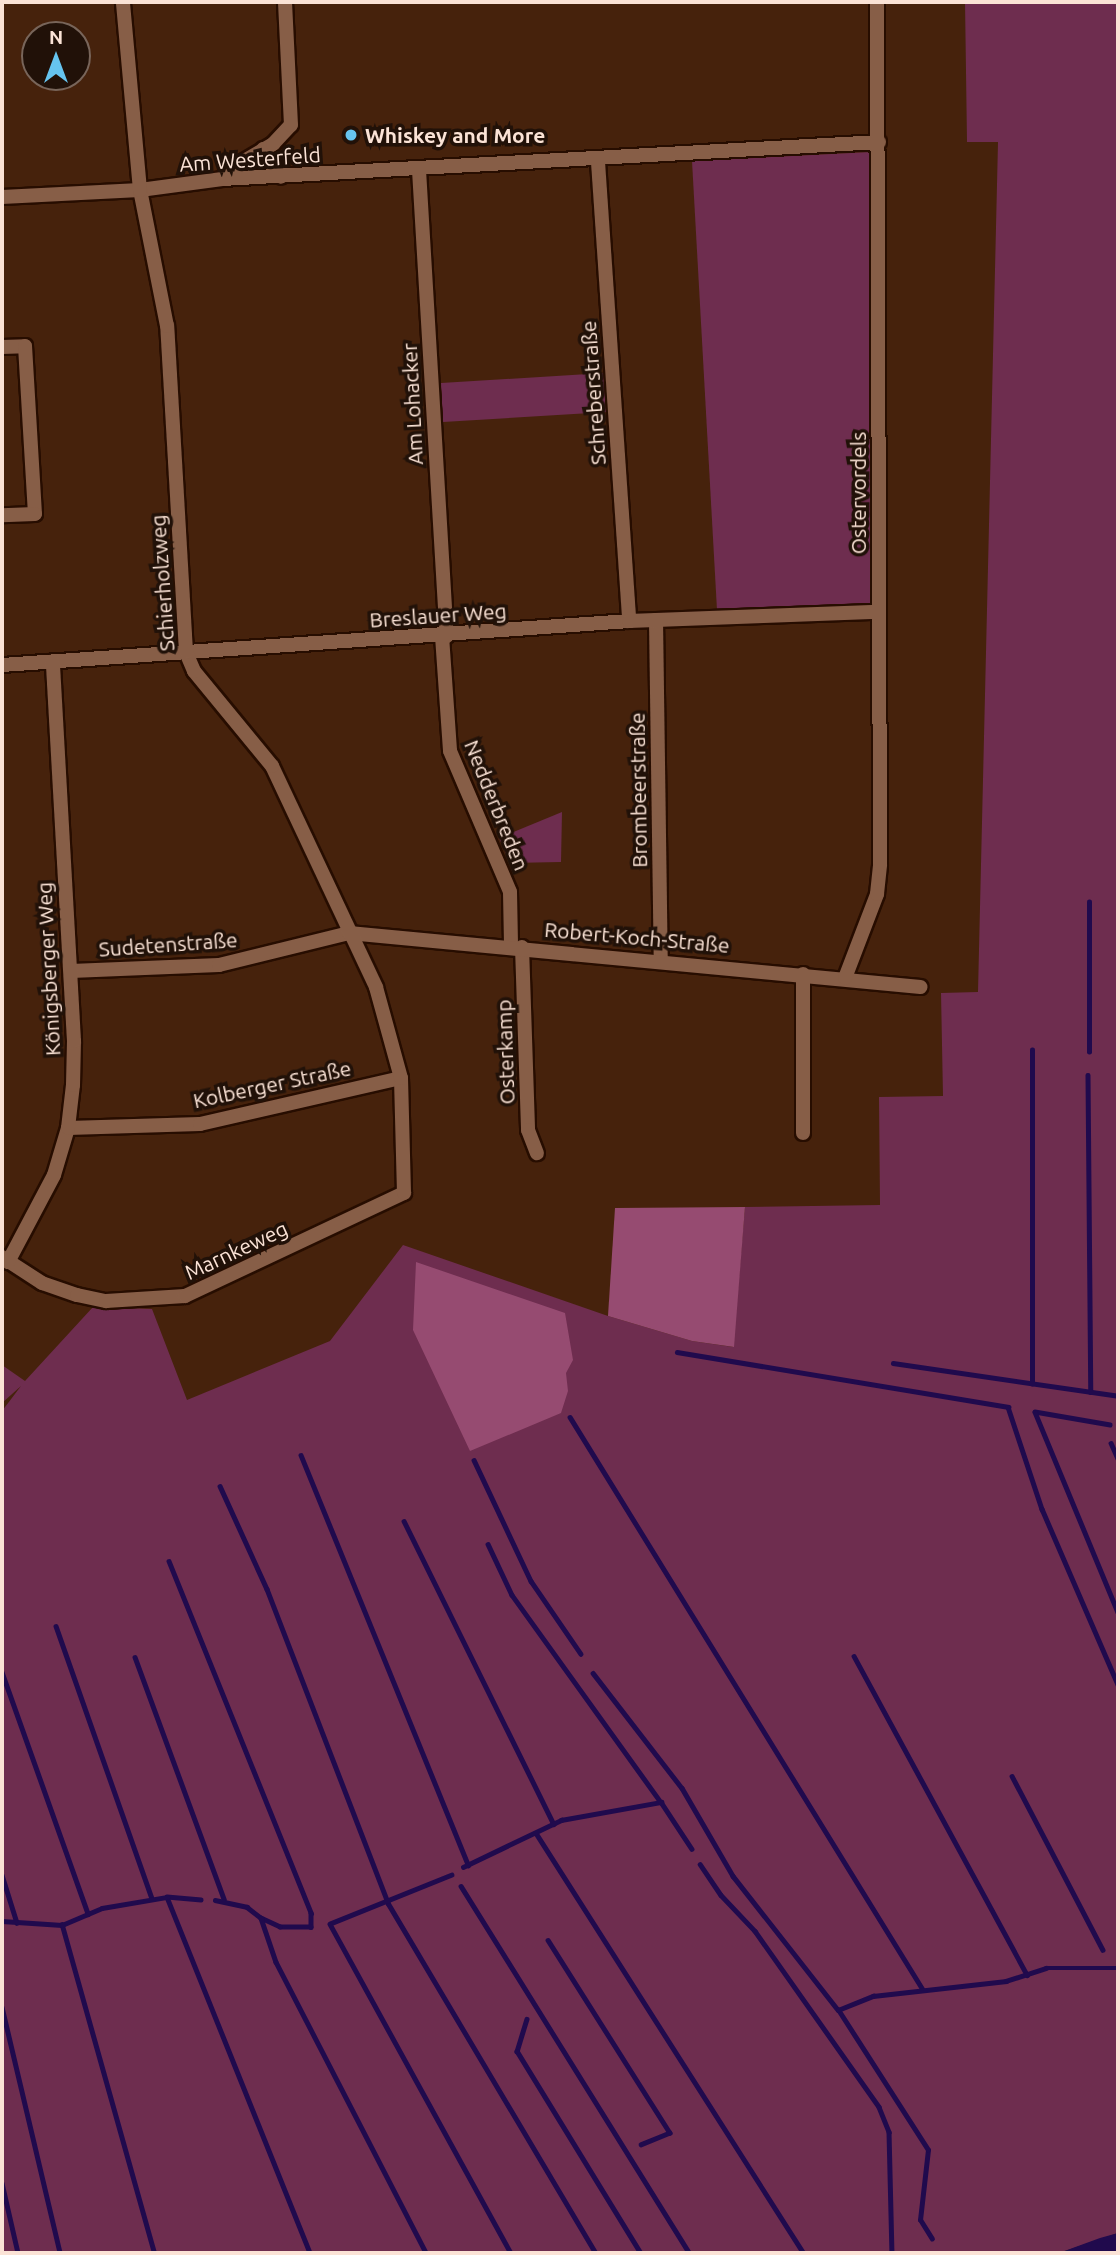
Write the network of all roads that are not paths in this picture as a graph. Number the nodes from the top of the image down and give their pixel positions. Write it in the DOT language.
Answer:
graph roads {
  1 [pos="122,2"];
  2 [pos="285,2"];
  3 [pos="877,2"];
  4 [pos="879,142"];
  5 [pos="264,149"];
  6 [pos="598,162"];
  7 [pos="419,170"];
  8 [pos="281,177"];
  9 [pos="222,179"];
  10 [pos="139,190"];
  11 [pos="2,197"];
  12 [pos="2,347"];
  13 [pos="2,515"];
  14 [pos="878,612"];
  15 [pos="656,620"];
  16 [pos="629,621"];
  17 [pos="444,636"];
  18 [pos="186,652"];
  19 [pos="53,662"];
  20 [pos="2,664"];
  21 [pos="349,933"];
  22 [pos="517,947"];
  23 [pos="662,959"];
  24 [pos="71,971"];
  25 [pos="803,974"];
  26 [pos="845,978"];
  27 [pos="920,986"];
  28 [pos="401,1078"];
  29 [pos="68,1128"];
  30 [pos="803,1133"];
  31 [pos="537,1153"];
  32 [pos="404,1193"];
  33 [pos="5,1259"];
  1 -- 10 [label="street, Schierholzweg"];
  2 -- 5 [label="street"];
  3 -- 4 [label="street, Ostervordels"];
  4 -- 6 [label="street, Am Westerfeld"];
  4 -- 14 [label="street, Ostervordels"];
  5 -- 8 [label="street"];
  5 -- 9 [label="street"];
  6 -- 7 [label="street, Am Westerfeld"];
  6 -- 16 [label="street, Schreberstraße"];
  7 -- 8 [label="street, Am Westerfeld"];
  7 -- 17 [label="street, Am Lohacker"];
  8 -- 9 [label="street, Am Westerfeld"];
  9 -- 10 [label="street, Am Westerfeld"];
  10 -- 11 [label="street, Am Westerfeld"];
  10 -- 18 [label="street, Schierholzweg"];
  12 -- 13 [label="street"];
  14 -- 15 [label="street, Breslauer Weg"];
  14 -- 26 [label="street, Ostervordels"];
  15 -- 16 [label="street, Breslauer Weg"];
  15 -- 23 [label="street, Brombeerstraße"];
  16 -- 17 [label="street, Breslauer Weg"];
  17 -- 18 [label="street, Breslauer Weg"];
  17 -- 22 [label="street, Nedderbreden"];
  18 -- 19 [label="street, Breslauer Weg"];
  18 -- 21 [label="street, Schierholzweg"];
  19 -- 20 [label="street, Breslauer Weg"];
  19 -- 24 [label="street, Königsberger Weg"];
  21 -- 22 [label="street, Robert-Koch-Straße"];
  21 -- 24 [label="street, Sudetenstraße"];
  21 -- 28 [label="street, Schierholzweg"];
  22 -- 23 [label="street, Robert-Koch-Straße"];
  22 -- 31 [label="street, Osterkamp"];
  23 -- 25 [label="street, Robert-Koch-Straße"];
  24 -- 29 [label="street, Königsberger Weg"];
  25 -- 26 [label="street, Robert-Koch-Straße"];
  25 -- 30 [label="street"];
  26 -- 27 [label="street, Robert-Koch-Straße"];
  28 -- 29 [label="street, Kolberger Straße"];
  28 -- 32 [label="street, Schierholzweg"];
  29 -- 33 [label="street, Königsberger Weg"];
  32 -- 33 [label="street, Marnkeweg"];
}
